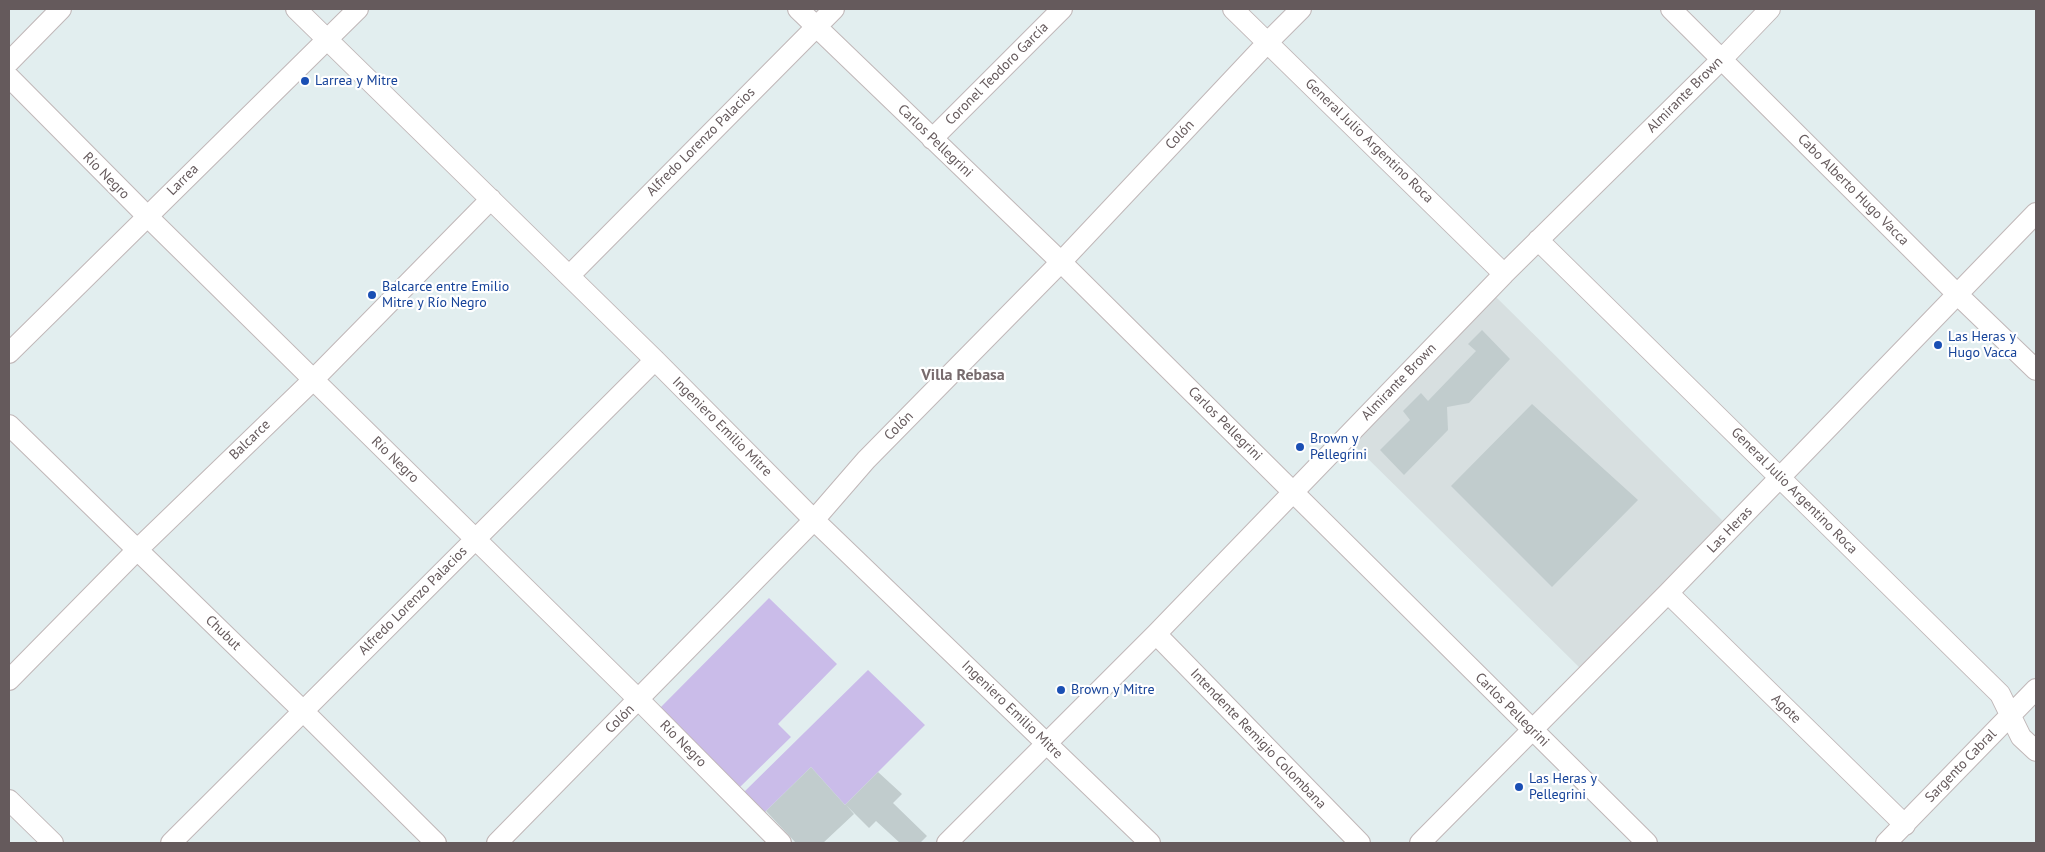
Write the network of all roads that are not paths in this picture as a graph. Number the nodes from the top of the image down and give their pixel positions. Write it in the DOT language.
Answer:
graph roads {
  1 [pos="61,9"];
  2 [pos="296,9"];
  3 [pos="358,9"];
  4 [pos="798,9"];
  5 [pos="834,9"];
  6 [pos="1062,9"];
  7 [pos="1233,9"];
  8 [pos="1301,9"];
  9 [pos="1671,9"];
  10 [pos="1770,9"];
  11 [pos="816,27"];
  12 [pos="328,39"];
  13 [pos="1268,42"];
  14 [pos="1722,59"];
  15 [pos="9,62"];
  16 [pos="9,77"];
  17 [pos="932,139"];
  18 [pos="491,199"];
  19 [pos="2036,213"];
  20 [pos="146,216"];
  21 [pos="1538,240"];
  22 [pos="1061,262"];
  23 [pos="1504,274"];
  24 [pos="569,276"];
  25 [pos="1957,294"];
  26 [pos="9,353"];
  27 [pos="655,360"];
  28 [pos="2036,370"];
  29 [pos="313,380"];
  30 [pos="9,425"];
  31 [pos="1781,478"];
  32 [pos="1293,492"];
  33 [pos="814,520"];
  34 [pos="476,539"];
  35 [pos="137,550"];
  36 [pos="1668,594"];
  37 [pos="1156,634"];
  38 [pos="9,680"];
  39 [pos="2036,690"];
  40 [pos="639,700"];
  41 [pos="302,710"];
  42 [pos="2010,715"];
  43 [pos="1533,731"];
  44 [pos="1048,744"];
  45 [pos="2036,751"];
  46 [pos="9,800"];
  47 [pos="1905,824"];
  48 [pos="53,843"];
  49 [pos="171,843"];
  50 [pos="436,843"];
  51 [pos="497,843"];
  52 [pos="781,843"];
  53 [pos="948,843"];
  54 [pos="1150,843"];
  55 [pos="1360,843"];
  56 [pos="1420,843"];
  57 [pos="1647,843"];
  58 [pos="1886,843"];
  1 -- 15 [label="street"];
  2 -- 12 [label="street, Ingeniero Emilio Mitre"];
  3 -- 12 [label="street, Larrea"];
  4 -- 11 [label="street, Carlos Pellegrini"];
  5 -- 11 [label="street, Alfredo Lorenzo Palacios"];
  6 -- 17 [label="street, Coronel Teodoro García"];
  7 -- 13 [label="street, General Julio Argentino Roca"];
  8 -- 13 [label="street, Colón"];
  9 -- 14 [label="street, Cabo Alberto Hugo Vacca"];
  10 -- 14 [label="street, Almirante Brown"];
  11 -- 17 [label="street, Carlos Pellegrini"];
  11 -- 24 [label="street, Alfredo Lorenzo Palacios"];
  12 -- 18 [label="street, Ingeniero Emilio Mitre"];
  12 -- 20 [label="street, Larrea"];
  13 -- 22 [label="street, Colón"];
  13 -- 23 [label="street, General Julio Argentino Roca"];
  14 -- 21 [label="street, Almirante Brown"];
  14 -- 25 [label="street, Cabo Alberto Hugo Vacca"];
  16 -- 20 [label="street, Río Negro"];
  17 -- 22 [label="street, Carlos Pellegrini"];
  18 -- 24 [label="street, Ingeniero Emilio Mitre"];
  18 -- 29 [label="street, Balcarce"];
  19 -- 25 [label="street, Las Heras"];
  20 -- 26 [label="street, Larrea"];
  20 -- 29 [label="street, Río Negro"];
  21 -- 23 [label="street, Almirante Brown"];
  21 -- 31 [label="street, General Julio Argentino Roca"];
  22 -- 32 [label="street, Carlos Pellegrini"];
  22 -- 33 [label="street, Colón"];
  23 -- 32 [label="street, Almirante Brown"];
  24 -- 27 [label="street, Ingeniero Emilio Mitre"];
  25 -- 28 [label="street, Cabo Alberto Hugo Vacca"];
  25 -- 31 [label="street, Las Heras"];
  27 -- 33 [label="street, Ingeniero Emilio Mitre"];
  27 -- 34 [label="street, Alfredo Lorenzo Palacios"];
  29 -- 34 [label="street, Río Negro"];
  29 -- 35 [label="street, Balcarce"];
  30 -- 35 [label="street, Chubut"];
  31 -- 36 [label="street, Las Heras"];
  31 -- 42 [label="street, General Julio Argentino Roca"];
  32 -- 37 [label="street, Almirante Brown"];
  32 -- 43 [label="street, Carlos Pellegrini"];
  33 -- 40 [label="street, Colón"];
  33 -- 44 [label="street, Ingeniero Emilio Mitre"];
  34 -- 40 [label="street, Río Negro"];
  34 -- 41 [label="street, Alfredo Lorenzo Palacios"];
  35 -- 38 [label="street, Balcarce"];
  35 -- 41 [label="street, Chubut"];
  36 -- 43 [label="street, Las Heras"];
  36 -- 47 [label="street, Agote"];
  37 -- 44 [label="street, Almirante Brown"];
  37 -- 55 [label="street, Intendente Remigio Colombana"];
  39 -- 42 [label="street, Sargento Cabral"];
  40 -- 51 [label="street, Colón"];
  40 -- 52 [label="street, Río Negro"];
  41 -- 49 [label="street, Alfredo Lorenzo Palacios"];
  41 -- 50 [label="street, Chubut"];
  42 -- 45 [label="street, General Julio Argentino Roca"];
  42 -- 47 [label="street, Sargento Cabral"];
  43 -- 56 [label="street, Las Heras"];
  43 -- 57 [label="street, Carlos Pellegrini"];
  44 -- 53 [label="street, Almirante Brown"];
  44 -- 54 [label="street, Ingeniero Emilio Mitre"];
  46 -- 48 [label="street"];
  47 -- 58 [label="street, Sargento Cabral"];
}
